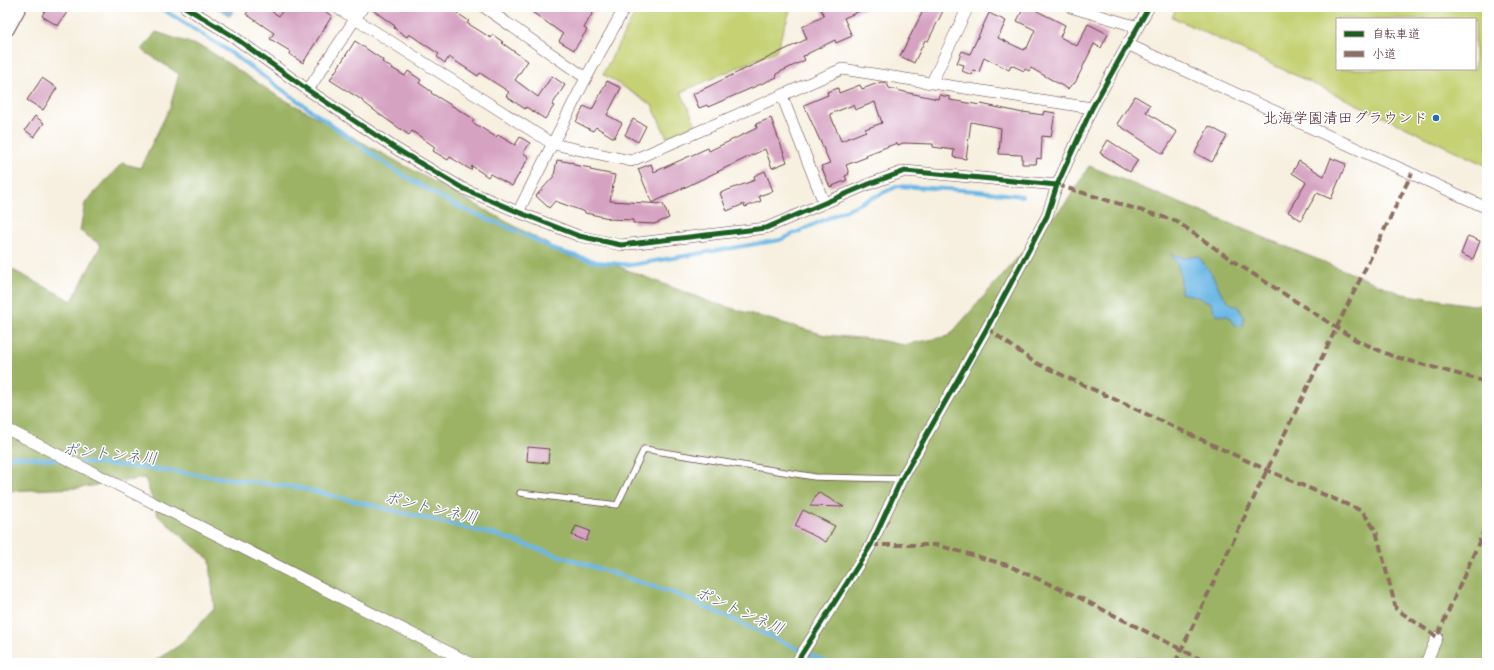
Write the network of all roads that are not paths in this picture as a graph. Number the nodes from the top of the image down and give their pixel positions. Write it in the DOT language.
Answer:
graph roads {
  1 [pos="19,7"];
  2 [pos="185,7"];
  3 [pos="336,7"];
  4 [pos="363,7"];
  5 [pos="484,7"];
  6 [pos="625,7"];
  7 [pos="968,7"];
  8 [pos="1070,7"];
  9 [pos="1149,7"];
  10 [pos="355,19"];
  11 [pos="1138,27"];
  12 [pos="7,29"];
  13 [pos="1127,44"];
  14 [pos="586,78"];
  15 [pos="932,82"];
  16 [pos="308,90"];
  17 [pos="782,96"];
  18 [pos="1092,108"];
  19 [pos="553,144"];
  20 [pos="1057,185"];
  21 [pos="824,203"];
  22 [pos="1487,208"];
  23 [pos="518,212"];
  24 [pos="7,429"];
  25 [pos="902,480"];
  26 [pos="520,493"];
  27 [pos="1436,637"];
  28 [pos="470,663"];
  29 [pos="796,663"];
  30 [pos="1426,663"];
  1 -- 12 [label="street"];
  2 -- 16 [label="street"];
  3 -- 10 [label="street"];
  4 -- 10 [label="street"];
  5 -- 14 [label="street"];
  6 -- 14 [label="street"];
  7 -- 15 [label="street"];
  8 -- 11 [label="street"];
  9 -- 11 [label="street"];
  10 -- 16 [label="street"];
  10 -- 19 [label="street"];
  11 -- 13 [label="street"];
  13 -- 18 [label="street"];
  13 -- 22 [label="street"];
  14 -- 19 [label="street"];
  15 -- 17 [label="street"];
  15 -- 18 [label="street"];
  16 -- 23 [label="street"];
  17 -- 19 [label="street"];
  17 -- 21 [label="street"];
  18 -- 20 [label="street"];
  19 -- 23 [label="street"];
  20 -- 21 [label="street"];
  20 -- 25 [label="street"];
  21 -- 23 [label="street"];
  24 -- 28 [label="street"];
  25 -- 26 [label="lane"];
  25 -- 29 [label="street"];
  27 -- 30 [label="street"];
}
